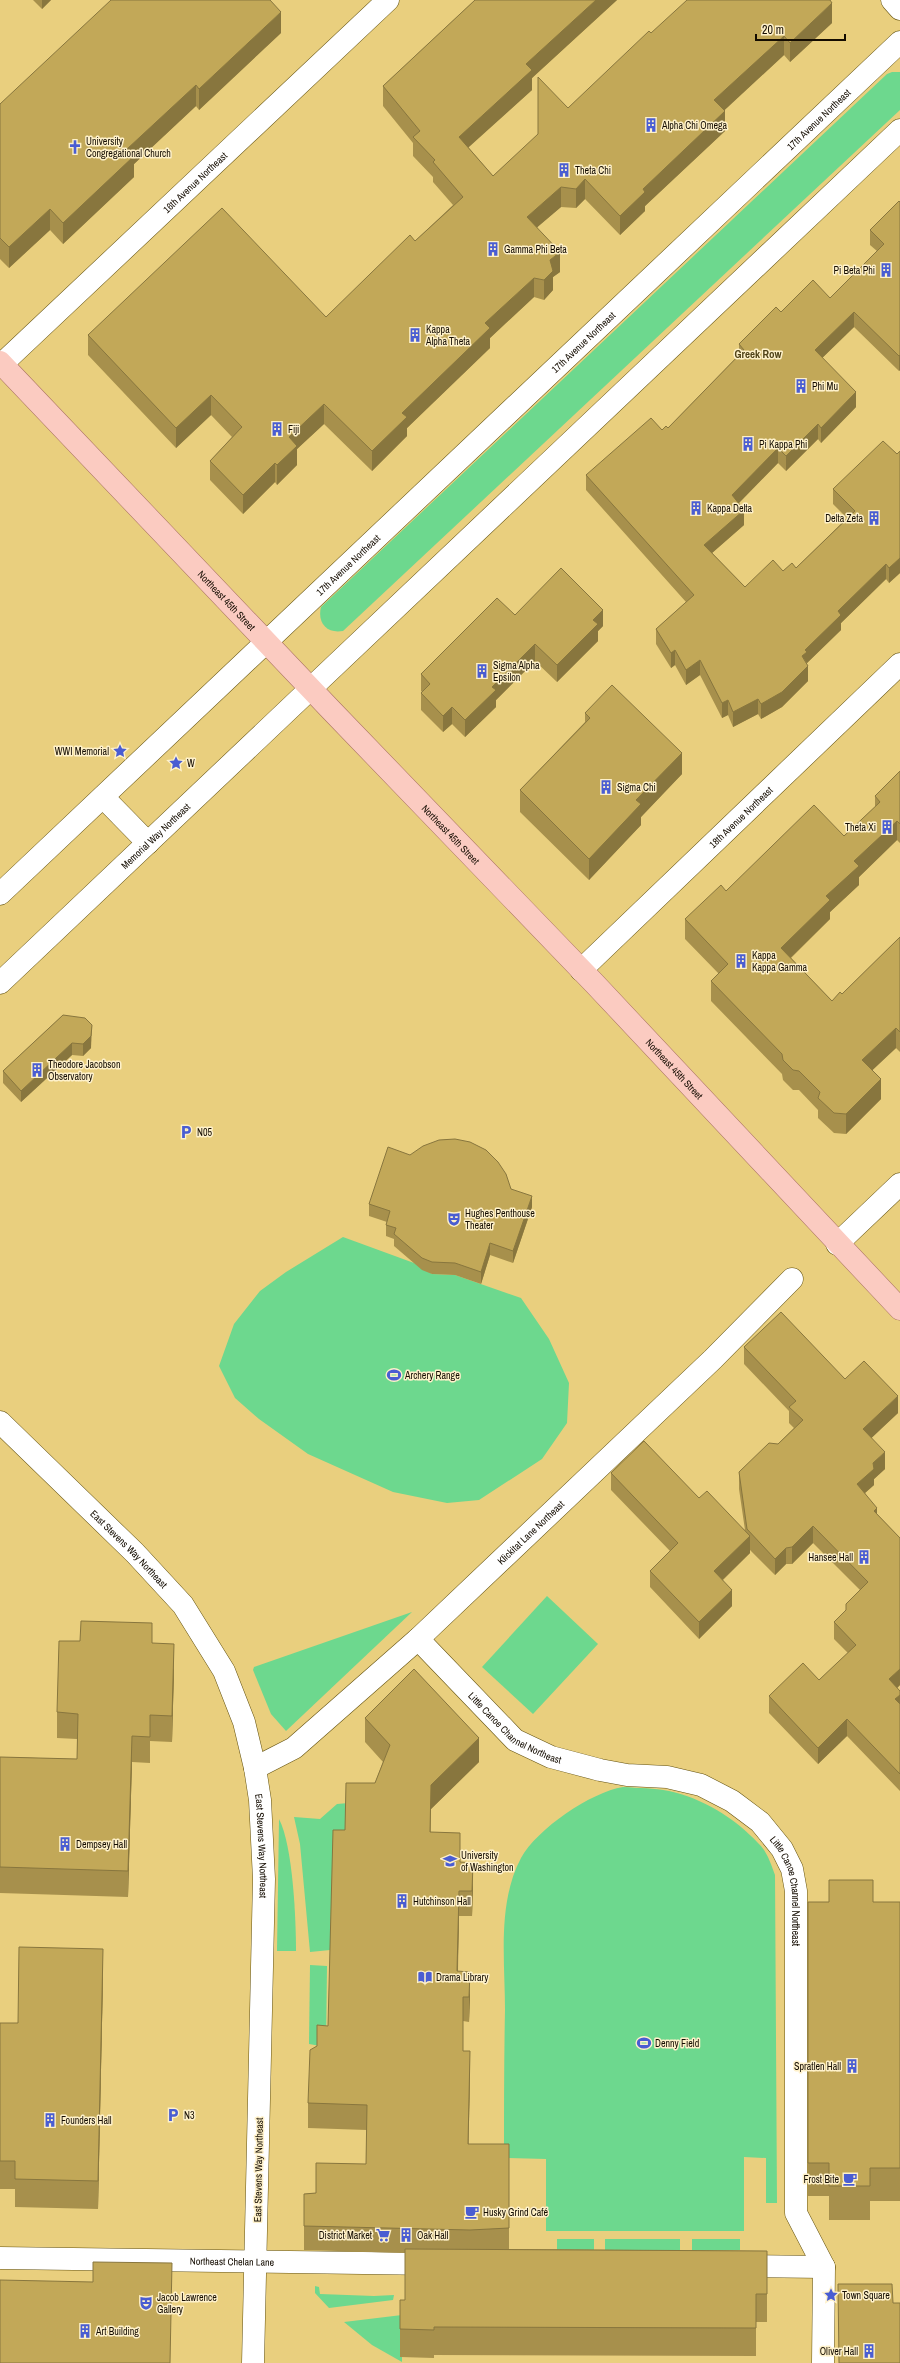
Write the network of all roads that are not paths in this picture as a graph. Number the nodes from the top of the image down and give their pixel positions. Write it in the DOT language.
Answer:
graph roads {
  1 [pos="388,0"];
  2 [pos="892,0"];
  3 [pos="900,9"];
  4 [pos="900,42"];
  5 [pos="900,130"];
  6 [pos="1,363"];
  7 [pos="266,642"];
  8 [pos="900,664"];
  9 [pos="311,689"];
  10 [pos="103,797"];
  11 [pos="148,843"];
  12 [pos="0,894"];
  13 [pos="581,970"];
  14 [pos="0,983"];
  15 [pos="900,1184"];
  16 [pos="837,1244"];
  17 [pos="792,1279"];
  18 [pos="900,1309"];
  19 [pos="0,1422"];
  20 [pos="418,1639"];
  21 [pos="255,1768"];
  22 [pos="0,2258"];
  23 [pos="256,2262"];
  24 [pos="456,2265"];
  25 [pos="717,2266"];
  26 [pos="824,2267"];
  27 [pos="253,2363"];
  28 [pos="823,2363"];
  1 -- 6 [label="street, 16th Avenue Northeast"];
  2 -- 3 [label="street"];
  4 -- 7 [label="street, 17th Avenue Northeast"];
  5 -- 9 [label="street"];
  6 -- 7 [label="main road, Northeast 45th Street"];
  7 -- 9 [label="main road, Northeast 45th Street"];
  7 -- 10 [label="street"];
  8 -- 13 [label="street, 18th Avenue Northeast"];
  9 -- 11 [label="street, Memorial Way Northeast"];
  9 -- 13 [label="main road, Northeast 45th Street"];
  10 -- 11 [label="street"];
  10 -- 12 [label="street"];
  11 -- 14 [label="street, Memorial Way Northeast"];
  13 -- 16 [label="main road, Northeast 45th Street"];
  15 -- 16 [label="street"];
  16 -- 18 [label="main road, Northeast 45th Street"];
  17 -- 20 [label="street, Klickitat Lane Northeast"];
  19 -- 21 [label="street, East Stevens Way Northeast"];
  20 -- 21 [label="street, Klickitat Lane Northeast"];
  20 -- 26 [label="street, Little Canoe Channel Northeast"];
  21 -- 23 [label="street, East Stevens Way Northeast"];
  22 -- 23 [label="street, Northeast Chelan Lane"];
  23 -- 24 [label="street, Northeast Chelan Lane"];
  23 -- 27 [label="street, East Stevens Way Northeast"];
  25 -- 26 [label="street"];
  26 -- 28 [label="street, Little Canoe Channel Northeast"];
}
